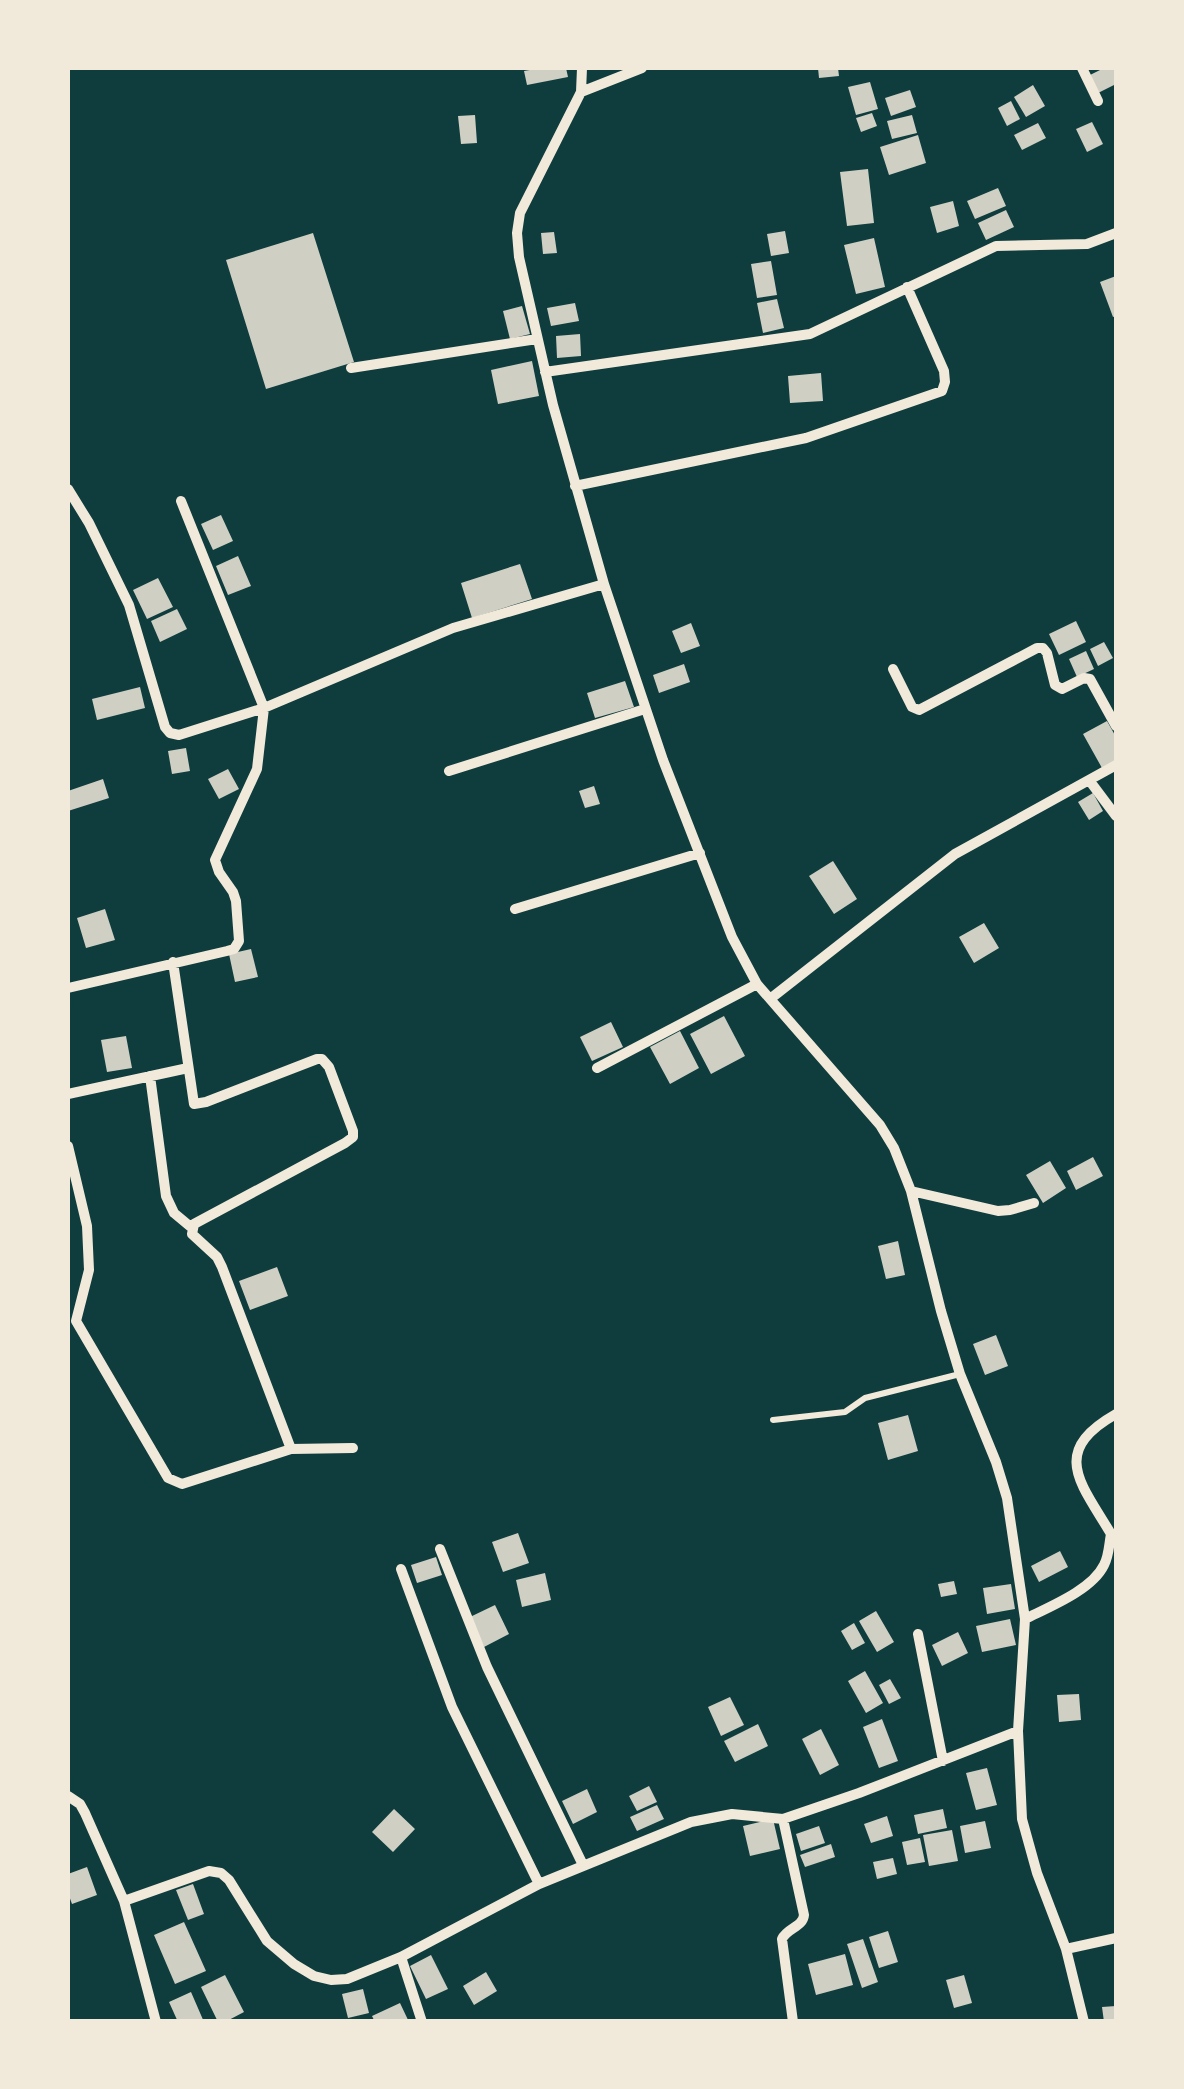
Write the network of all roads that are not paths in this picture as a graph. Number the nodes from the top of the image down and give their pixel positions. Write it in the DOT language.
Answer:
graph roads {
  1 [pos="582,68"];
  2 [pos="642,68"];
  3 [pos="1082,68"];
  4 [pos="581,92"];
  5 [pos="1098,101"];
  6 [pos="1116,233"];
  7 [pos="907,287"];
  8 [pos="537,339"];
  9 [pos="351,368"];
  10 [pos="545,372"];
  11 [pos="575,486"];
  12 [pos="68,489"];
  13 [pos="182,501"];
  14 [pos="604,584"];
  15 [pos="893,669"];
  16 [pos="264,708"];
  17 [pos="646,710"];
  18 [pos="1116,726"];
  19 [pos="1116,765"];
  20 [pos="449,771"];
  21 [pos="1089,780"];
  22 [pos="1116,816"];
  23 [pos="700,853"];
  24 [pos="515,908"];
  25 [pos="173,962"];
  26 [pos="757,984"];
  27 [pos="68,988"];
  28 [pos="770,998"];
  29 [pos="188,1068"];
  30 [pos="598,1068"];
  31 [pos="150,1076"];
  32 [pos="68,1094"];
  33 [pos="68,1146"];
  34 [pos="912,1191"];
  35 [pos="1034,1202"];
  36 [pos="192,1228"];
  37 [pos="960,1374"];
  38 [pos="1116,1414"];
  39 [pos="772,1420"];
  40 [pos="291,1448"];
  41 [pos="354,1448"];
  42 [pos="1114,1536"];
  43 [pos="440,1549"];
  44 [pos="402,1569"];
  45 [pos="1025,1619"];
  46 [pos="918,1634"];
  47 [pos="1018,1732"];
  48 [pos="943,1761"];
  49 [pos="68,1796"];
  50 [pos="783,1819"];
  51 [pos="583,1865"];
  52 [pos="539,1884"];
  53 [pos="124,1902"];
  54 [pos="1116,1938"];
  55 [pos="1066,1948"];
  56 [pos="401,1957"];
  57 [pos="156,2022"];
  58 [pos="422,2022"];
  59 [pos="793,2022"];
  60 [pos="1084,2022"];
  1 -- 4 [label="street"];
  2 -- 4 [label="street"];
  3 -- 5 [label="street"];
  4 -- 8 [label="street"];
  6 -- 7 [label="street"];
  7 -- 10 [label="street"];
  7 -- 11 [label="street"];
  8 -- 9 [label="street"];
  8 -- 10 [label="street"];
  10 -- 11 [label="street"];
  11 -- 14 [label="street"];
  12 -- 16 [label="street"];
  13 -- 16 [label="street"];
  14 -- 16 [label="street"];
  14 -- 17 [label="street"];
  15 -- 18 [label="street"];
  16 -- 25 [label="street"];
  17 -- 20 [label="street"];
  17 -- 23 [label="street"];
  19 -- 21 [label="street"];
  21 -- 22 [label="street"];
  21 -- 28 [label="street"];
  23 -- 24 [label="street"];
  23 -- 26 [label="street"];
  25 -- 27 [label="street"];
  25 -- 29 [label="street"];
  26 -- 28 [label="street"];
  26 -- 30 [label="street"];
  28 -- 34 [label="street"];
  29 -- 31 [label="street"];
  29 -- 36 [label="street"];
  31 -- 32 [label="street"];
  31 -- 36 [label="street"];
  33 -- 40 [label="street"];
  34 -- 35 [label="street"];
  34 -- 37 [label="street"];
  36 -- 40 [label="street"];
  37 -- 39 [label="lane"];
  37 -- 45 [label="street"];
  38 -- 42 [label="street"];
  40 -- 41 [label="street"];
  42 -- 45 [label="street"];
  43 -- 51 [label="street"];
  44 -- 52 [label="street"];
  45 -- 47 [label="street"];
  46 -- 48 [label="street"];
  47 -- 48 [label="street"];
  47 -- 55 [label="street"];
  48 -- 50 [label="street"];
  49 -- 53 [label="street"];
  50 -- 51 [label="street"];
  50 -- 59 [label="street"];
  51 -- 52 [label="street"];
  52 -- 56 [label="street"];
  53 -- 56 [label="street"];
  53 -- 57 [label="street"];
  54 -- 55 [label="street"];
  55 -- 60 [label="street"];
  56 -- 58 [label="street"];
}
